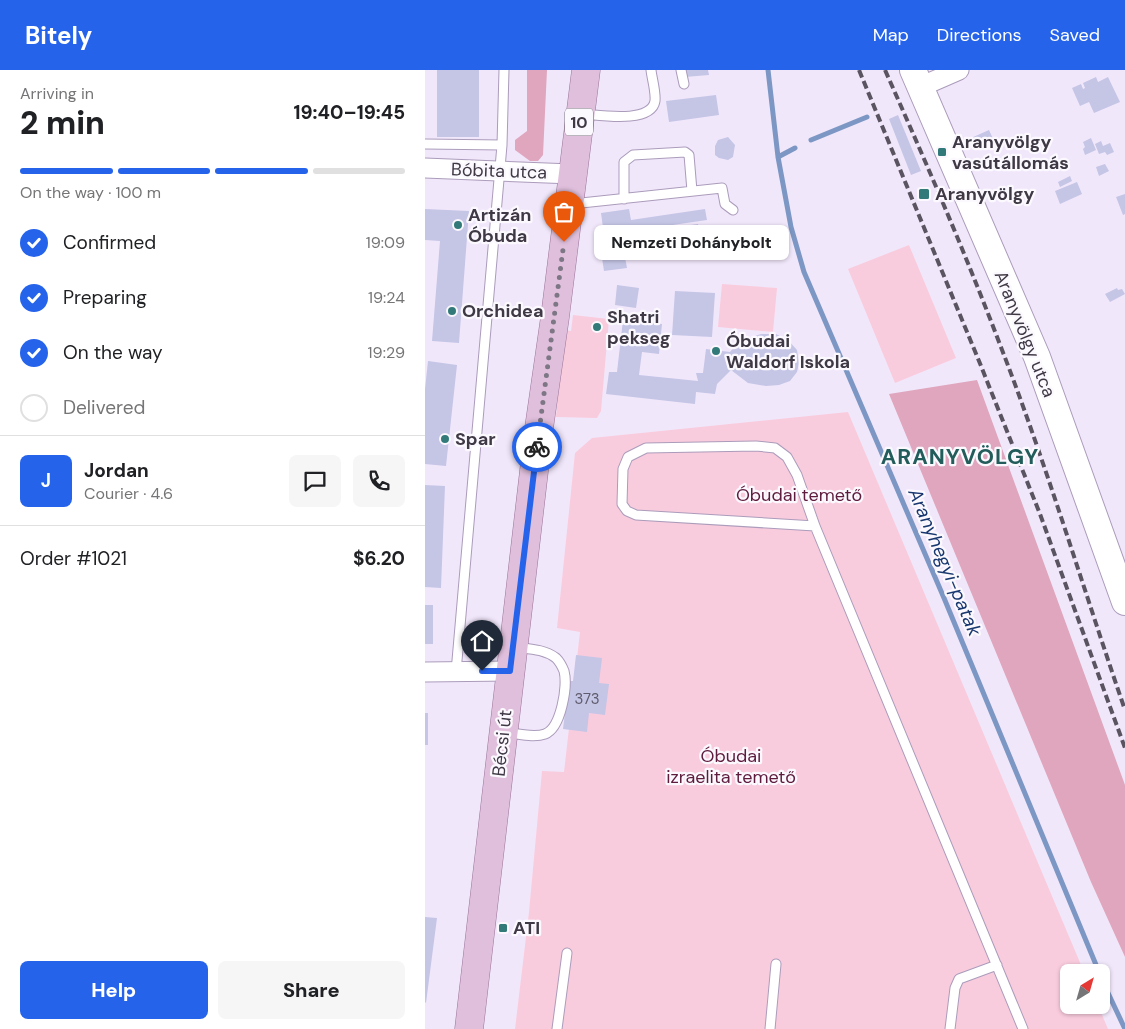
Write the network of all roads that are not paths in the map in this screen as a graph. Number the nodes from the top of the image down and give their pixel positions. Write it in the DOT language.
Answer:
graph roads {
  1 [pos="504,70"];
  2 [pos="586,70"];
  3 [pos="651,70"];
  4 [pos="681,70"];
  5 [pos="959,70"];
  6 [pos="917,79"];
  7 [pos="683,84"];
  8 [pos="580,114"];
  9 [pos="425,144"];
  10 [pos="502,145"];
  11 [pos="425,168"];
  12 [pos="499,170"];
  13 [pos="572,174"];
  14 [pos="692,192"];
  15 [pos="624,199"];
  16 [pos="569,204"];
  17 [pos="733,210"];
  18 [pos="815,526"];
  19 [pos="1125,602"];
  20 [pos="511,659"];
  21 [pos="425,672"];
  22 [pos="456,672"];
  23 [pos="504,732"];
  24 [pos="567,953"];
  25 [pos="776,964"];
  26 [pos="997,965"];
  27 [pos="469,1029"];
  28 [pos="557,1029"];
  29 [pos="770,1029"];
  30 [pos="950,1029"];
  31 [pos="1023,1029"];
  1 -- 10 [label="lane"];
  2 -- 8 [label="main road, Bécsi út / 10"];
  3 -- 8 [label="lane"];
  4 -- 7 [label="lane"];
  5 -- 6 [label="street"];
  6 -- 19 [label="street, Aranyvölgy utca"];
  8 -- 13 [label="main road, Bécsi út / 10"];
  9 -- 10 [label="lane"];
  10 -- 12 [label="lane"];
  11 -- 12 [label="street, Bóbita utca"];
  12 -- 13 [label="street, Bóbita utca"];
  12 -- 22 [label="lane"];
  13 -- 16 [label="main road, Bécsi út / 10"];
  14 -- 15 [label="lane"];
  14 -- 15 [label="lane"];
  14 -- 17 [label="lane"];
  15 -- 16 [label="lane"];
  16 -- 20 [label="main road, Bécsi út / 10"];
  18 -- 18 [label="lane"];
  18 -- 26 [label="lane"];
  20 -- 22 [label="street"];
  20 -- 23 [label="main road, Bécsi út / 10"];
  20 -- 23 [label="lane"];
  21 -- 22 [label="street"];
  23 -- 27 [label="main road, Bécsi út / 10"];
  24 -- 28 [label="lane"];
  25 -- 29 [label="lane"];
  26 -- 30 [label="lane"];
  26 -- 31 [label="lane"];
}
